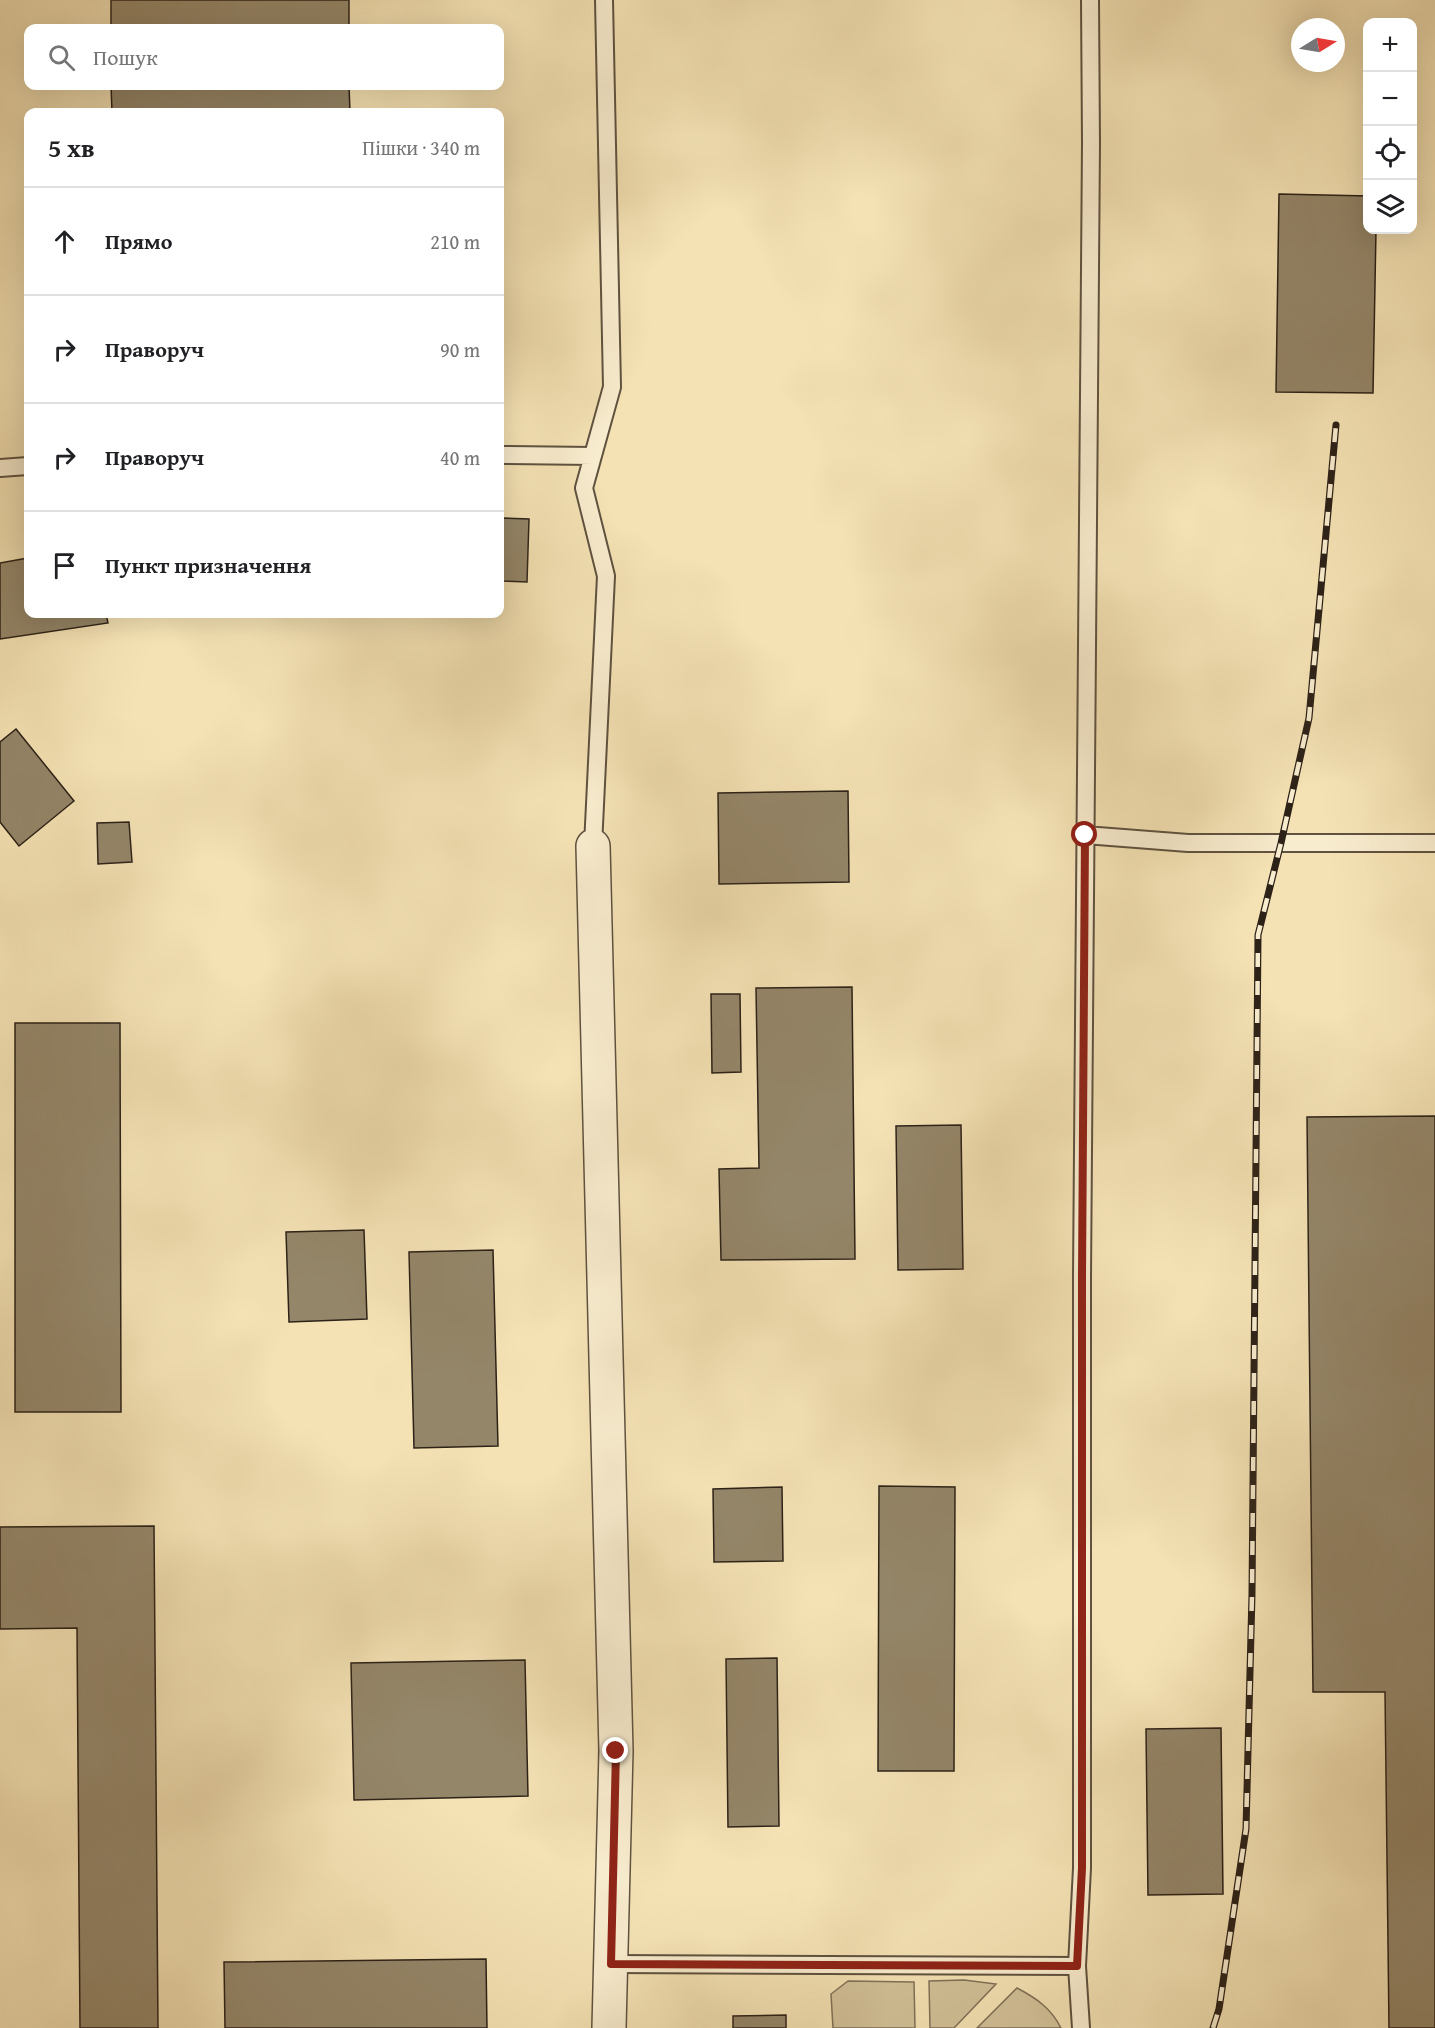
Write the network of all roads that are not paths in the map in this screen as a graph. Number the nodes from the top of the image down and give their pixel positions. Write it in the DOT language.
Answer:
graph roads {
  1 [pos="604,0"];
  2 [pos="1090,0"];
  3 [pos="504,455"];
  4 [pos="593,456"];
  5 [pos="24,466"];
  6 [pos="0,468"];
  7 [pos="1085,835"];
  8 [pos="1435,843"];
  9 [pos="593,846"];
  10 [pos="611,1964"];
  11 [pos="1077,1966"];
  12 [pos="609,2028"];
  13 [pos="1081,2028"];
  1 -- 4 [label="lane"];
  2 -- 7 [label="lane"];
  3 -- 4 [label="lane"];
  4 -- 9 [label="lane"];
  5 -- 6 [label="lane"];
  7 -- 8 [label="lane"];
  7 -- 11 [label="lane"];
  9 -- 10 [label="street"];
  10 -- 11 [label="lane"];
  10 -- 12 [label="street"];
  11 -- 13 [label="lane"];
}
